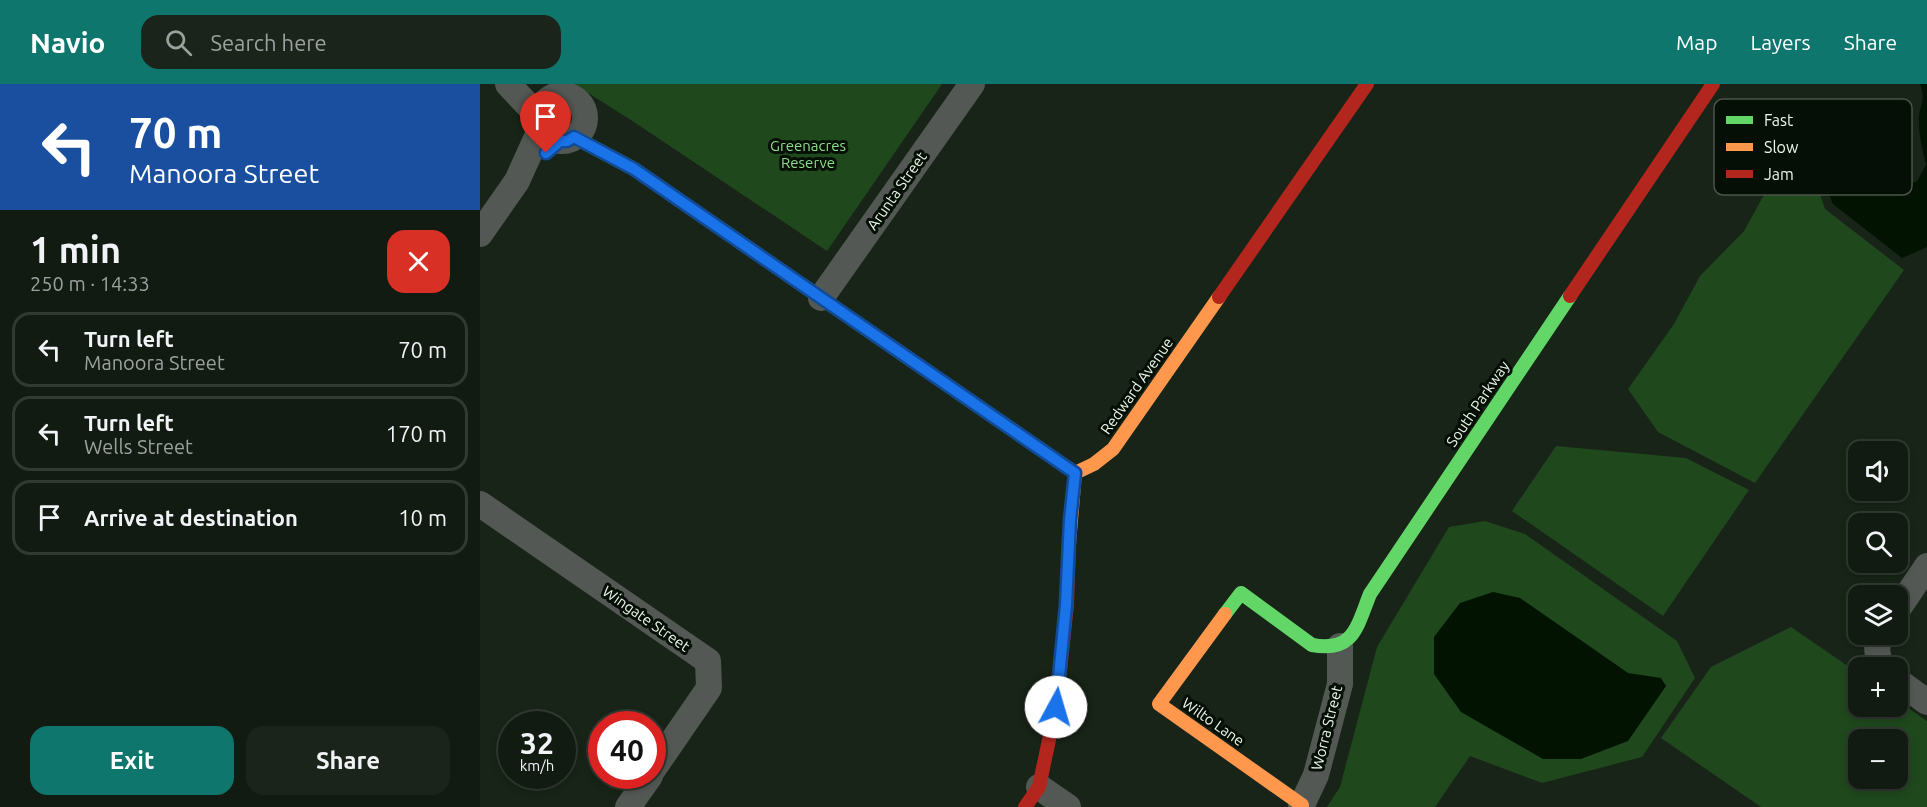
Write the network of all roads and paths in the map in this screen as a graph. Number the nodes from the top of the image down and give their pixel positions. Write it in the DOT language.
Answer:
graph roads {
  1 [pos="508,84"];
  2 [pos="523,84"];
  3 [pos="972,84"];
  4 [pos="1367,84"];
  5 [pos="1713,84"];
  6 [pos="558,124"];
  7 [pos="634,169"];
  8 [pos="480,234"];
  9 [pos="821,298"];
  10 [pos="1075,473"];
  11 [pos="480,504"];
  12 [pos="1927,566"];
  13 [pos="1908,594"];
  14 [pos="1340,646"];
  15 [pos="1908,688"];
  16 [pos="1927,702"];
  17 [pos="666,751"];
  18 [pos="641,789"];
  19 [pos="1032,797"];
  20 [pos="1301,806"];
  21 [pos="628,807"];
  22 [pos="1068,807"];
  1 -- 6 [label="street"];
  2 -- 6 [label="street"];
  3 -- 9 [label="street, Arunta Street"];
  4 -- 10 [label="street, Redward Avenue"];
  5 -- 14 [label="street, South Parkway"];
  6 -- 7 [label="street"];
  6 -- 8 [label="street"];
  7 -- 9 [label="street"];
  9 -- 10 [label="street"];
  10 -- 19 [label="street"];
  11 -- 17 [label="street, Wingate Street"];
  12 -- 13 [label="street"];
  14 -- 20 [label="street, Worra Street"];
  14 -- 20 [label="street, Wilto Lane"];
  15 -- 16 [label="street"];
  18 -- 21 [label="street"];
  19 -- 22 [label="street"];
}
